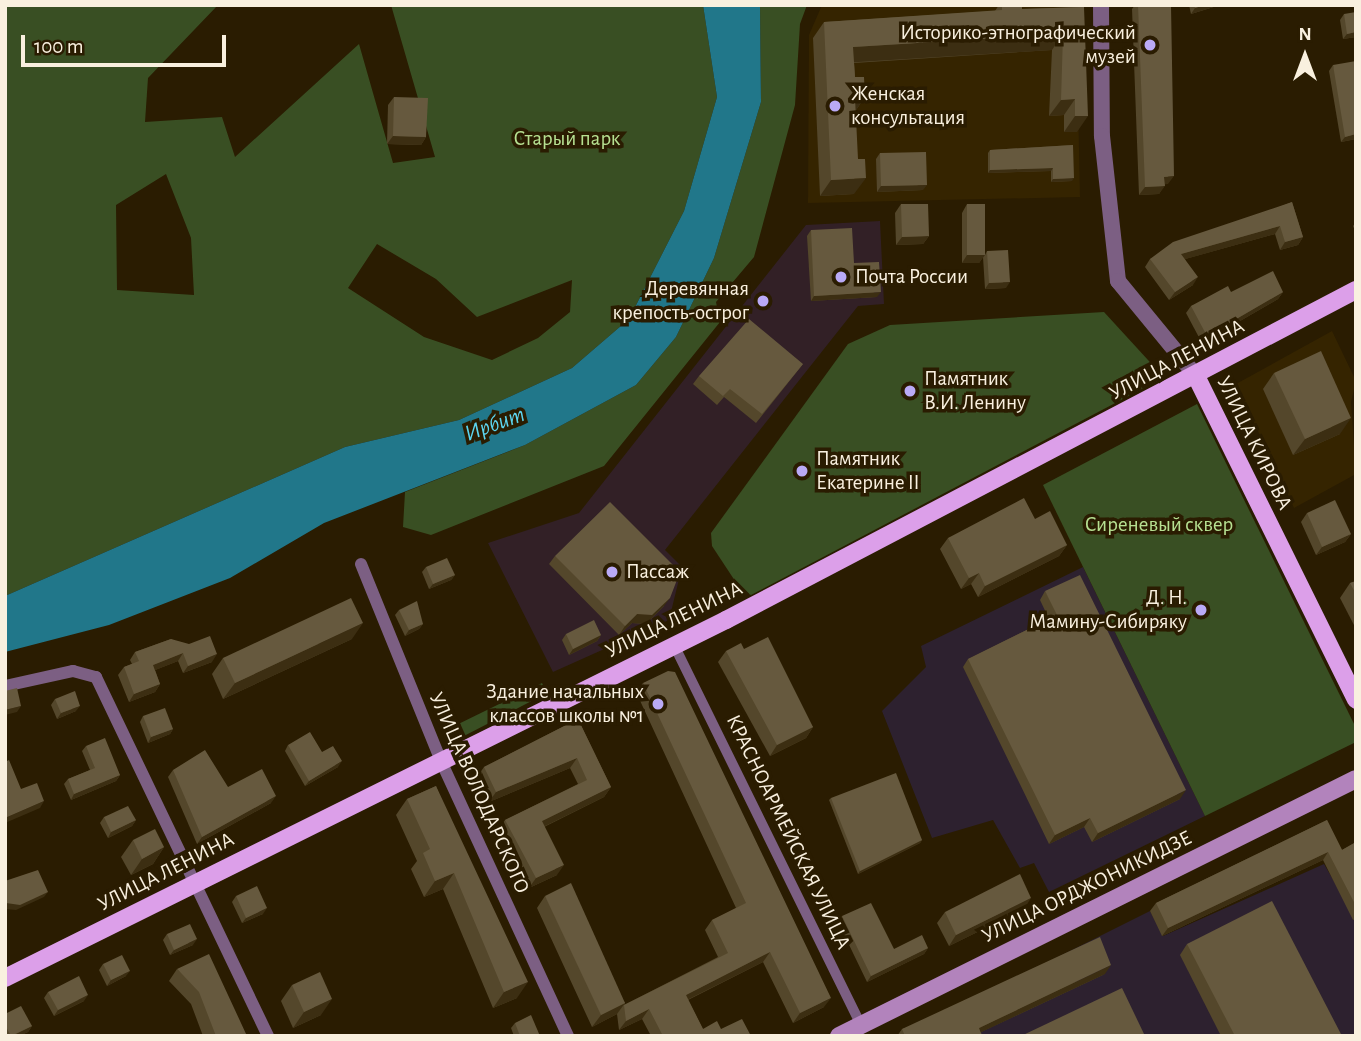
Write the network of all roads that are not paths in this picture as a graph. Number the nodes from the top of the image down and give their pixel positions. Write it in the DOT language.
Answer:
graph roads {
  1 [pos="1101,5"];
  2 [pos="1356,290"];
  3 [pos="1196,376"];
  4 [pos="361,564"];
  5 [pos="674,645"];
  6 [pos="5,686"];
  7 [pos="1356,700"];
  8 [pos="440,759"];
  9 [pos="1356,779"];
  10 [pos="194,883"];
  11 [pos="5,978"];
  12 [pos="863,1030"];
  13 [pos="268,1036"];
  14 [pos="568,1036"];
  15 [pos="839,1036"];
  1 -- 3 [label="street, УЛИЦА КИРОВА"];
  2 -- 3 [label="main road, УЛИЦА ЛЕНИНА"];
  3 -- 5 [label="main road, УЛИЦА ЛЕНИНА"];
  3 -- 7 [label="main road, УЛИЦА КИРОВА"];
  4 -- 8 [label="street, УЛИЦА ВОЛОДАРСКОГО"];
  5 -- 8 [label="main road, УЛИЦА ЛЕНИНА"];
  5 -- 12 [label="street, КРАСНОАРМЕЙСКАЯ УЛИЦА"];
  6 -- 10 [label="street"];
  8 -- 10 [label="main road, УЛИЦА ЛЕНИНА"];
  8 -- 14 [label="street, УЛИЦА ВОЛОДАРСКОГО"];
  9 -- 12 [label="main road, УЛИЦА ОРДЖОНИКИДЗЕ"];
  10 -- 11 [label="main road, УЛИЦА ЛЕНИНА"];
  10 -- 13 [label="street"];
  12 -- 15 [label="main road, УЛИЦА ОРДЖОНИКИДЗЕ"];
}
